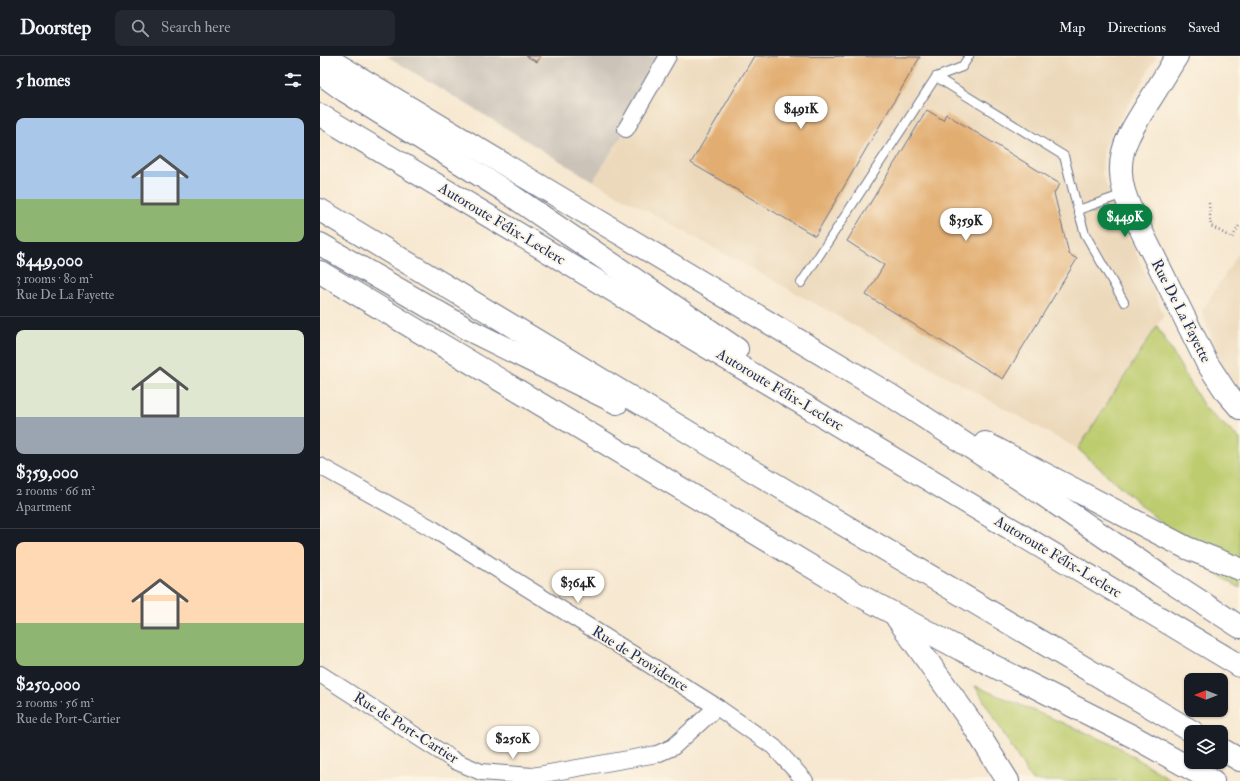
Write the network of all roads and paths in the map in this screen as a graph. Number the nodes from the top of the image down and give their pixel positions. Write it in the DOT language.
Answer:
graph roads {
  1 [pos="323,56"];
  2 [pos="668,56"];
  3 [pos="969,56"];
  4 [pos="1176,56"];
  5 [pos="320,73"];
  6 [pos="936,77"];
  7 [pos="320,115"];
  8 [pos="626,129"];
  9 [pos="1125,194"];
  10 [pos="1209,203"];
  11 [pos="320,210"];
  12 [pos="1078,210"];
  13 [pos="1240,224"];
  14 [pos="320,244"];
  15 [pos="320,272"];
  16 [pos="801,284"];
  17 [pos="1124,302"];
  18 [pos="890,394"];
  19 [pos="1240,408"];
  20 [pos="320,466"];
  21 [pos="758,474"];
  22 [pos="947,491"];
  23 [pos="1240,569"];
  24 [pos="895,615"];
  25 [pos="1240,627"];
  26 [pos="1240,666"];
  27 [pos="320,674"];
  28 [pos="717,707"];
  29 [pos="1184,727"];
  30 [pos="1228,753"];
  31 [pos="1240,760"];
  32 [pos="805,781"];
  33 [pos="1008,781"];
  34 [pos="1212,781"];
  1 -- 18 [label="main road"];
  2 -- 8 [label="street"];
  3 -- 6 [label="lane"];
  4 -- 9 [label="main road, Rue De La Fayette"];
  5 -- 22 [label="main road"];
  6 -- 12 [label="lane"];
  6 -- 16 [label="lane"];
  7 -- 22 [label="main road, Autoroute Félix-Leclerc"];
  9 -- 12 [label="lane"];
  9 -- 19 [label="main road, Rue De La Fayette"];
  10 -- 13 [label="path"];
  11 -- 21 [label="main road"];
  12 -- 17 [label="lane"];
  14 -- 21 [label="main road"];
  15 -- 24 [label="main road"];
  18 -- 23 [label="main road"];
  18 -- 25 [label="main road"];
  20 -- 28 [label="street, Rue de Providence"];
  21 -- 29 [label="main road"];
  22 -- 26 [label="main road, Autoroute Félix-Leclerc"];
  24 -- 33 [label="main road"];
  24 -- 34 [label="main road"];
  27 -- 28 [label="street, Rue de Port-Cartier"];
  28 -- 32 [label="street, Rue de Providence"];
  30 -- 31 [label="main road"];
}
